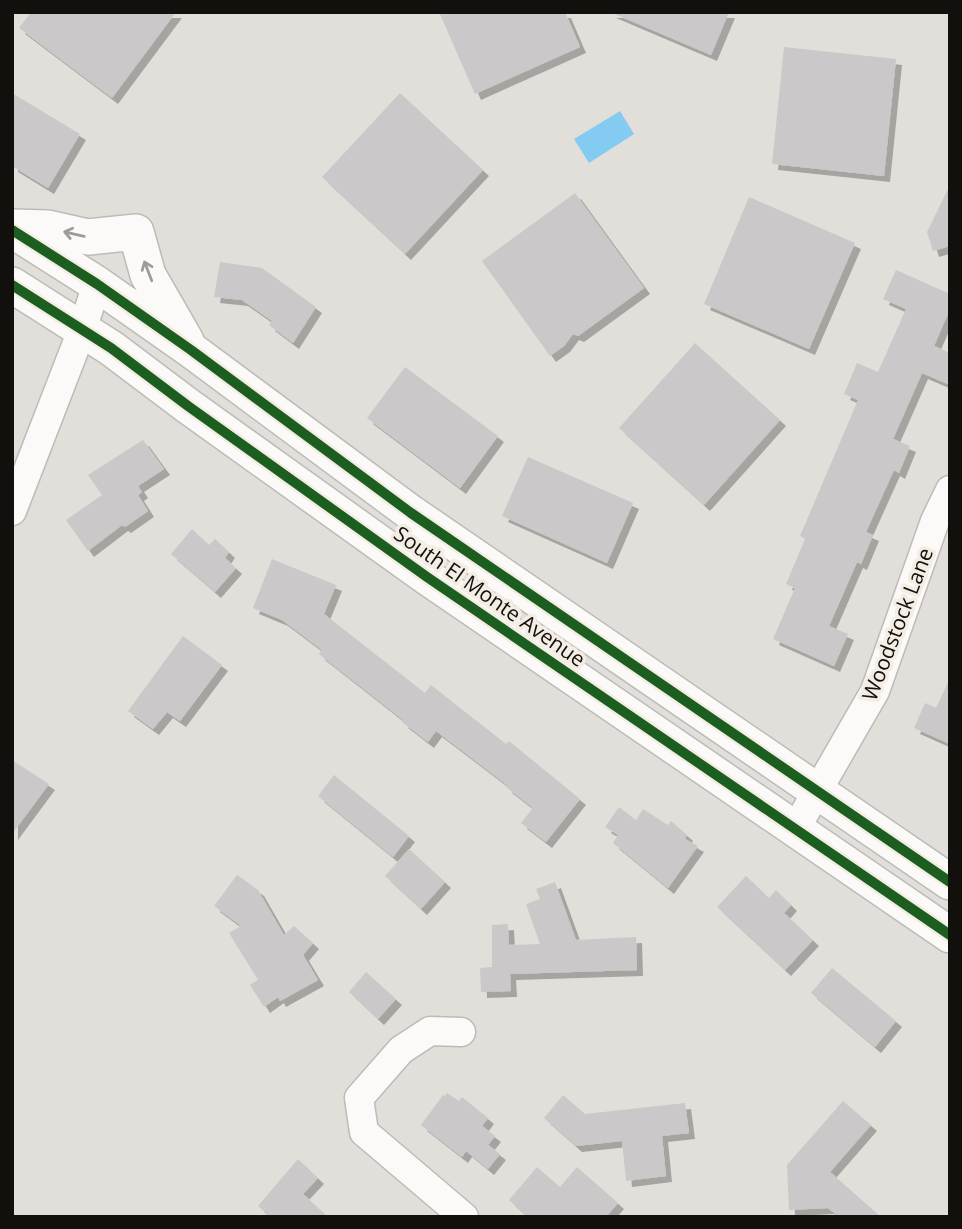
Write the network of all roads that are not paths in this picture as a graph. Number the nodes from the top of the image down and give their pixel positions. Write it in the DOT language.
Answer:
graph roads {
  1 [pos="12,229"];
  2 [pos="97,284"];
  3 [pos="12,285"];
  4 [pos="82,330"];
  5 [pos="191,350"];
  6 [pos="950,491"];
  7 [pos="12,511"];
  8 [pos="818,791"];
  9 [pos="796,828"];
  10 [pos="950,882"];
  11 [pos="950,935"];
  12 [pos="461,1032"];
  13 [pos="464,1217"];
  1 -- 2 [label="main road, South El Monte Avenue"];
  5 -- 1 [label="main road, one-way"];
  2 -- 4 [label="street"];
  2 -- 5 [label="main road, South El Monte Avenue"];
  3 -- 4 [label="main road, South El Monte Avenue"];
  4 -- 7 [label="street"];
  4 -- 9 [label="main road, South El Monte Avenue"];
  5 -- 8 [label="main road, South El Monte Avenue"];
  6 -- 8 [label="street, Woodstock Lane"];
  8 -- 9 [label="street, Woodstock Lane"];
  8 -- 10 [label="main road, South El Monte Avenue"];
  9 -- 11 [label="main road, South El Monte Avenue"];
  12 -- 13 [label="street"];
}
